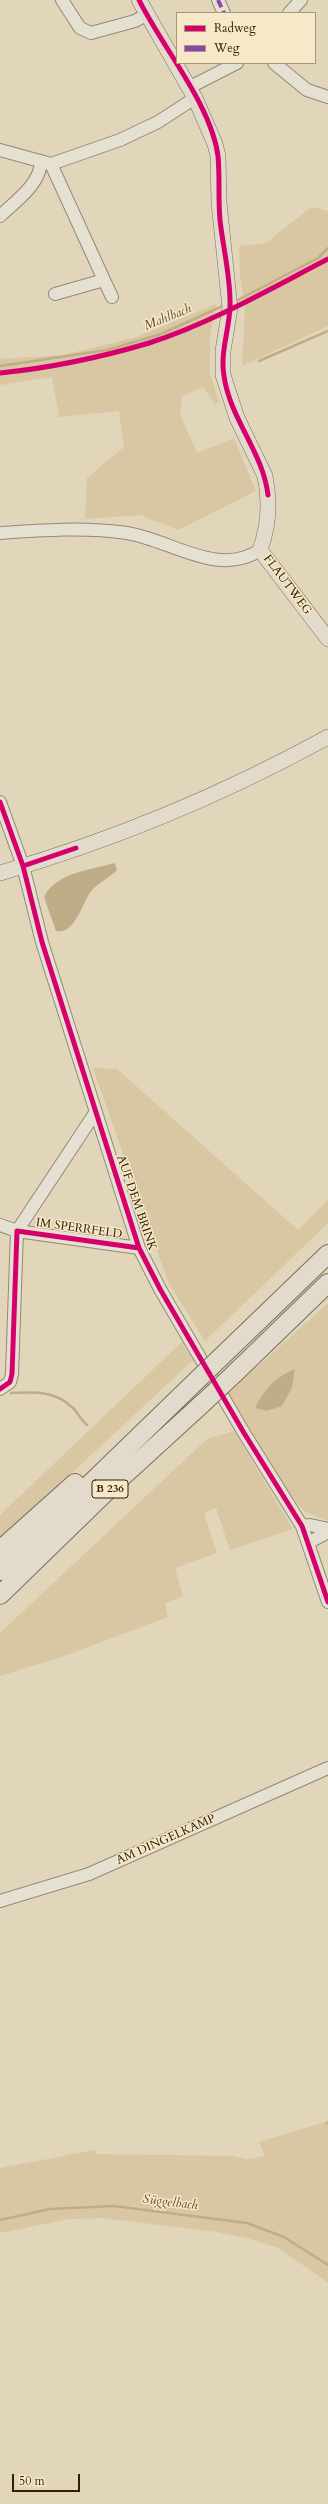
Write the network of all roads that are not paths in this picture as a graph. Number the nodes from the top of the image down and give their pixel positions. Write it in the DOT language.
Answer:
graph roads {
  1 [pos="62,0"];
  2 [pos="139,0"];
  3 [pos="218,0"];
  4 [pos="300,0"];
  5 [pos="224,12"];
  6 [pos="290,12"];
  7 [pos="146,15"];
  8 [pos="236,64"];
  9 [pos="275,64"];
  10 [pos="193,93"];
  11 [pos="328,97"];
  12 [pos="0,150"];
  13 [pos="46,163"];
  14 [pos="0,216"];
  15 [pos="104,280"];
  16 [pos="55,294"];
  17 [pos="112,297"];
  18 [pos="0,532"];
  19 [pos="260,550"];
  20 [pos="328,639"];
  21 [pos="328,737"];
  22 [pos="0,802"];
  23 [pos="23,866"];
  24 [pos="0,873"];
  25 [pos="95,1113"];
  26 [pos="0,1225"];
  27 [pos="17,1231"];
  28 [pos="139,1248"];
  29 [pos="328,1254"];
  30 [pos="328,1283"];
  31 [pos="0,1389"];
  32 [pos="123,1452"];
  33 [pos="302,1526"];
  34 [pos="328,1531"];
  35 [pos="308,1543"];
  36 [pos="0,1550"];
  37 [pos="0,1571"];
  38 [pos="19,1577"];
  39 [pos="0,1595"];
  40 [pos="0,1602"];
  41 [pos="328,1602"];
  42 [pos="328,1768"];
  43 [pos="0,1901"];
  1 -- 7 [label="street"];
  2 -- 7 [label="main road"];
  3 -- 5 [label="street"];
  4 -- 6 [label="street"];
  7 -- 10 [label="main road"];
  8 -- 10 [label="street"];
  9 -- 11 [label="street"];
  10 -- 13 [label="street"];
  10 -- 19 [label="main road"];
  12 -- 13 [label="street"];
  13 -- 14 [label="street"];
  13 -- 15 [label="street"];
  15 -- 16 [label="street"];
  15 -- 17 [label="street"];
  18 -- 19 [label="street"];
  19 -- 20 [label="main road, FLAUTWEG"];
  21 -- 23 [label="main road"];
  22 -- 23 [label="street, AUF DEM BRINK"];
  23 -- 24 [label="main road"];
  23 -- 25 [label="street, AUF DEM BRINK"];
  25 -- 27 [label="street"];
  25 -- 28 [label="street, AUF DEM BRINK"];
  26 -- 27 [label="street, IM SPERRFELD"];
  27 -- 28 [label="street, IM SPERRFELD"];
  27 -- 31 [label="street"];
  28 -- 33 [label="street, AUF DEM BRINK"];
  29 -- 32 [label="highway, B 236, bridge"];
  30 -- 38 [label="highway, B 236, bridge"];
  32 -- 36 [label="highway"];
  32 -- 37 [label="highway, B 236"];
  33 -- 34 [label="street"];
  33 -- 35 [label="street, AUF DEM BRINK"];
  34 -- 35 [label="street"];
  35 -- 41 [label="street, AUF DEM BRINK"];
  38 -- 39 [label="highway, B 236"];
  38 -- 40 [label="highway"];
  42 -- 43 [label="street, AM DINGELKAMP"];
}
